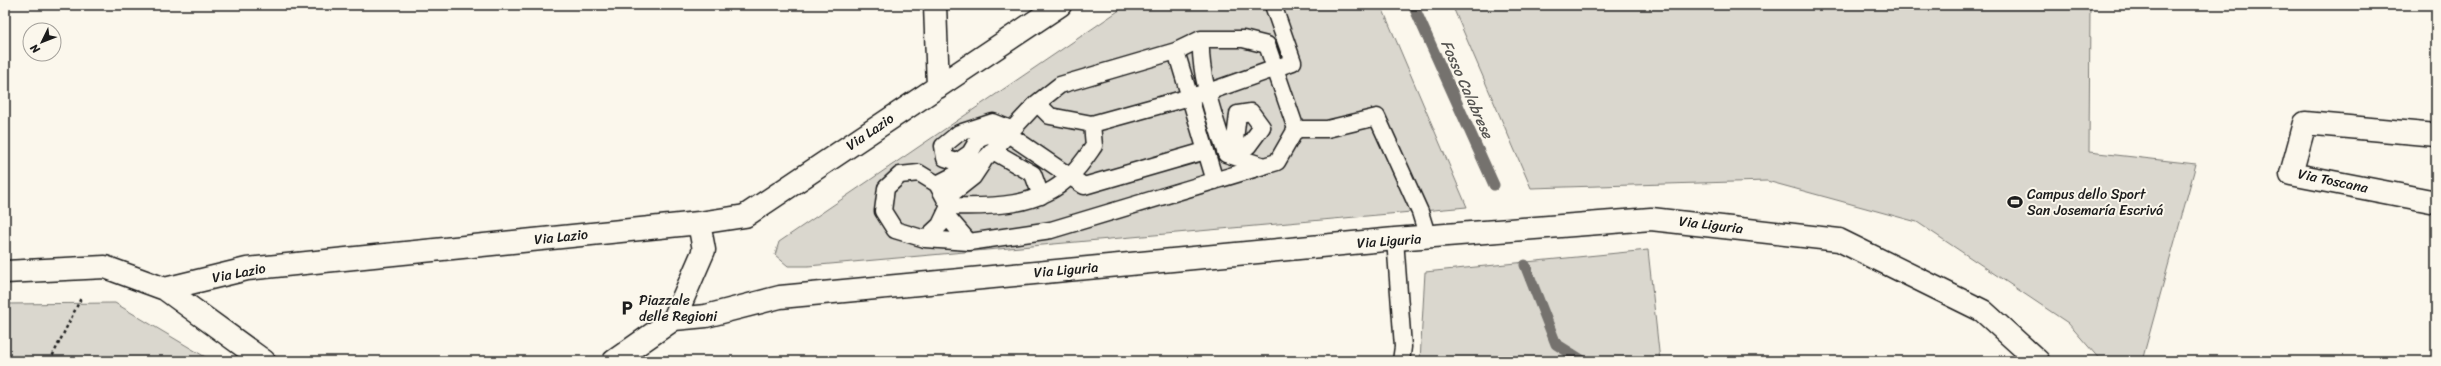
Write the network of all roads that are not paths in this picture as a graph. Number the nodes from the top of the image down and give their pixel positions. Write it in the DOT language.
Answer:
graph roads {
  1 [pos="935,5"];
  2 [pos="1060,5"];
  3 [pos="1273,5"];
  4 [pos="1201,40"];
  5 [pos="1176,51"];
  6 [pos="1274,68"];
  7 [pos="938,87"];
  8 [pos="1208,92"];
  9 [pos="1188,97"];
  10 [pos="1037,103"];
  11 [pos="1092,124"];
  12 [pos="1296,129"];
  13 [pos="1009,134"];
  14 [pos="2436,134"];
  15 [pos="1206,151"];
  16 [pos="988,155"];
  17 [pos="1264,166"];
  18 [pos="1071,176"];
  19 [pos="1215,180"];
  20 [pos="937,184"];
  21 [pos="1041,196"];
  22 [pos="2436,202"];
  23 [pos="946,207"];
  24 [pos="699,223"];
  25 [pos="1428,238"];
  26 [pos="925,239"];
  27 [pos="1395,239"];
  28 [pos="969,242"];
  29 [pos="5,272"];
  30 [pos="165,289"];
  31 [pos="674,319"];
  32 [pos="264,361"];
  33 [pos="614,361"];
  34 [pos="1400,361"];
  35 [pos="2038,361"];
  1 -- 7 [label="street"];
  2 -- 7 [label="street, Via Lazio"];
  3 -- 6 [label="lane"];
  4 -- 5 [label="lane"];
  4 -- 6 [label="lane"];
  4 -- 8 [label="lane"];
  5 -- 9 [label="lane"];
  5 -- 10 [label="lane"];
  6 -- 8 [label="lane"];
  6 -- 12 [label="lane"];
  7 -- 24 [label="street, Via Lazio"];
  8 -- 9 [label="lane"];
  8 -- 17 [label="lane"];
  9 -- 11 [label="lane"];
  9 -- 15 [label="lane"];
  10 -- 11 [label="lane"];
  10 -- 13 [label="lane"];
  11 -- 18 [label="lane"];
  12 -- 17 [label="lane"];
  12 -- 25 [label="lane"];
  13 -- 16 [label="lane"];
  13 -- 18 [label="lane"];
  14 -- 22 [label="street, Via Toscana"];
  15 -- 18 [label="lane"];
  15 -- 19 [label="lane"];
  16 -- 20 [label="lane"];
  16 -- 21 [label="lane"];
  16 -- 23 [label="lane"];
  17 -- 19 [label="lane"];
  18 -- 21 [label="lane"];
  19 -- 28 [label="lane"];
  20 -- 23 [label="lane"];
  20 -- 26 [label="lane"];
  21 -- 23 [label="lane"];
  23 -- 26 [label="lane"];
  23 -- 28 [label="lane"];
  24 -- 30 [label="street, Via Lazio"];
  24 -- 31 [label="street"];
  25 -- 27 [label="street, Via Liguria"];
  25 -- 35 [label="street, Via Liguria"];
  26 -- 28 [label="lane"];
  27 -- 31 [label="street, Via Liguria"];
  27 -- 34 [label="lane"];
  29 -- 30 [label="street"];
  30 -- 32 [label="street"];
  31 -- 33 [label="street"];
}
